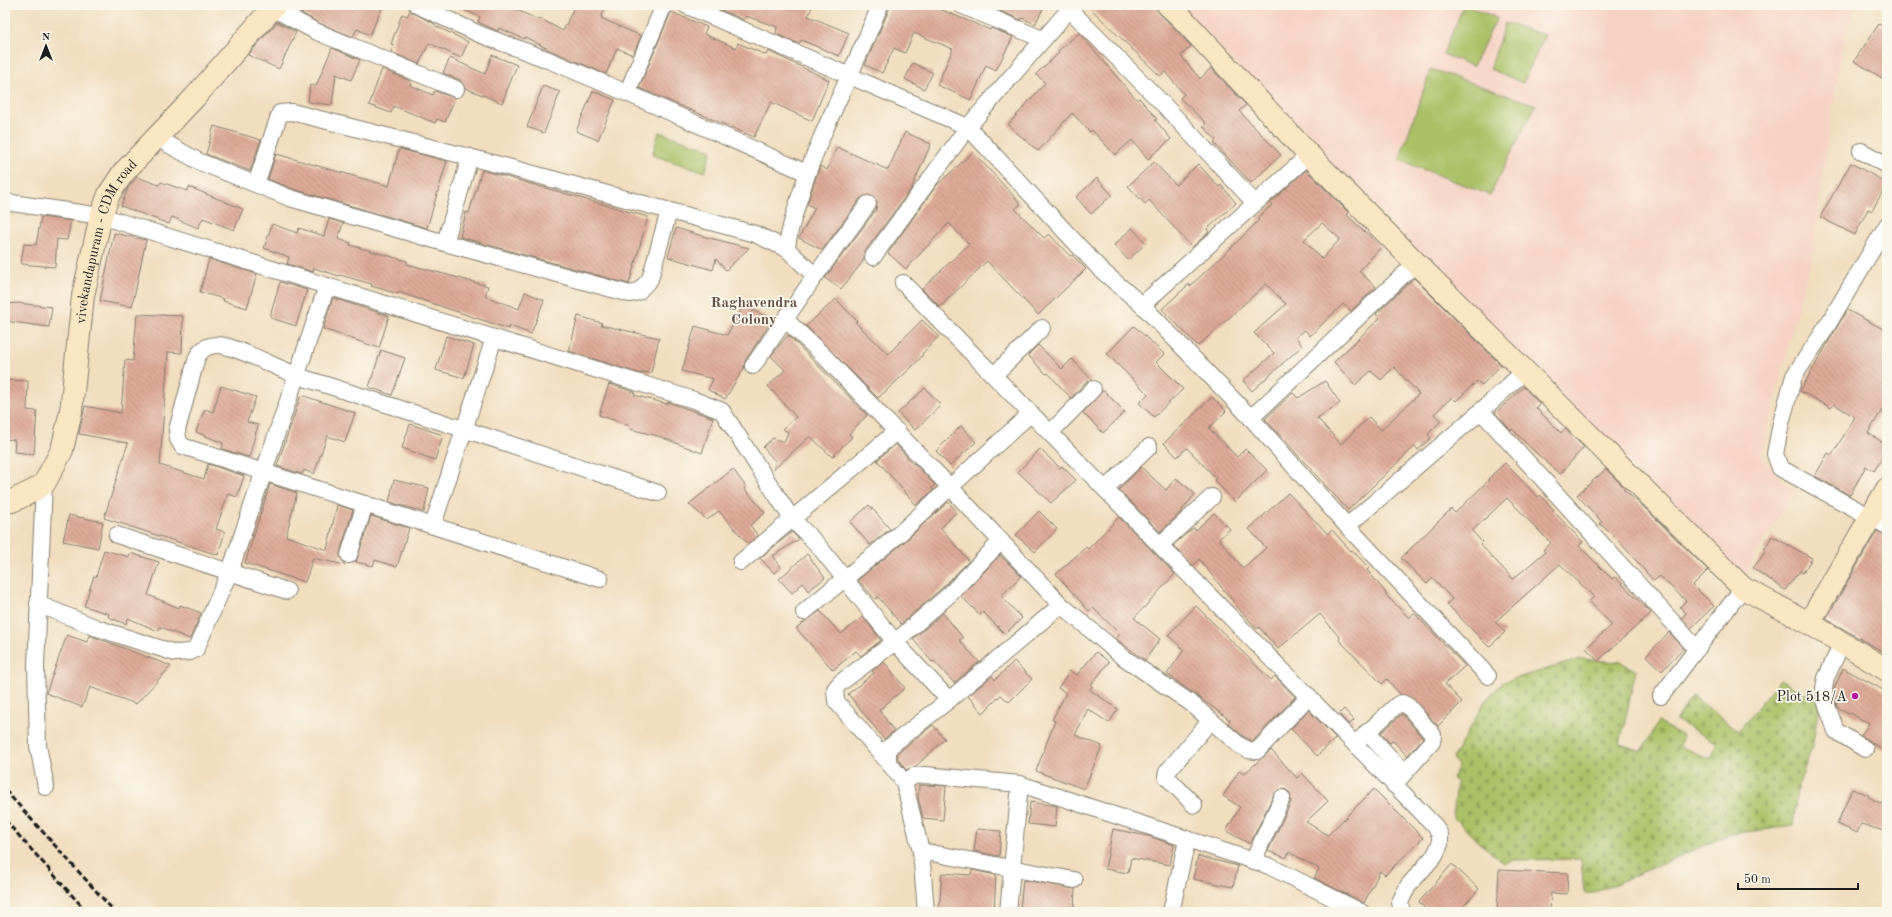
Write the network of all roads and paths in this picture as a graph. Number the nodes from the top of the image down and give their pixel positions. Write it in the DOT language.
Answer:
graph roads {
  1 [pos="417,5"];
  2 [pos="664,5"];
  3 [pos="685,5"];
  4 [pos="880,5"];
  5 [pos="961,5"];
  6 [pos="1168,5"];
  7 [pos="273,7"];
  8 [pos="1071,7"];
  9 [pos="1042,39"];
  10 [pos="850,76"];
  11 [pos="456,89"];
  12 [pos="627,93"];
  13 [pos="968,127"];
  14 [pos="158,138"];
  15 [pos="1861,151"];
  16 [pos="1309,155"];
  17 [pos="470,157"];
  18 [pos="1887,165"];
  19 [pos="807,173"];
  20 [pos="256,184"];
  21 [pos="5,202"];
  22 [pos="1255,203"];
  23 [pos="868,204"];
  24 [pos="669,210"];
  25 [pos="100,216"];
  26 [pos="1887,225"];
  27 [pos="444,243"];
  28 [pos="787,250"];
  29 [pos="873,257"];
  30 [pos="1416,263"];
  31 [pos="815,276"];
  32 [pos="903,283"];
  33 [pos="327,286"];
  34 [pos="1142,305"];
  35 [pos="786,320"];
  36 [pos="1042,328"];
  37 [pos="494,338"];
  38 [pos="753,366"];
  39 [pos="1525,371"];
  40 [pos="994,374"];
  41 [pos="297,375"];
  42 [pos="1093,389"];
  43 [pos="1482,411"];
  44 [pos="1031,413"];
  45 [pos="1251,418"];
  46 [pos="463,428"];
  47 [pos="896,432"];
  48 [pos="1050,433"];
  49 [pos="1149,447"];
  50 [pos="263,471"];
  51 [pos="44,484"];
  52 [pos="949,486"];
  53 [pos="1105,489"];
  54 [pos="1887,489"];
  55 [pos="658,494"];
  56 [pos="1212,497"];
  57 [pos="5,502"];
  58 [pos="365,504"];
  59 [pos="792,519"];
  60 [pos="1879,522"];
  61 [pos="433,525"];
  62 [pos="1347,526"];
  63 [pos="117,534"];
  64 [pos="1002,541"];
  65 [pos="1160,545"];
  66 [pos="349,555"];
  67 [pos="741,562"];
  68 [pos="230,571"];
  69 [pos="844,577"];
  70 [pos="600,579"];
  71 [pos="1743,588"];
  72 [pos="287,591"];
  73 [pos="38,604"];
  74 [pos="1061,605"];
  75 [pos="804,612"];
  76 [pos="1809,623"];
  77 [pos="895,642"];
  78 [pos="1842,643"];
  79 [pos="1697,649"];
  80 [pos="1887,670"];
  81 [pos="1488,676"];
  82 [pos="1309,696"];
  83 [pos="1661,696"];
  84 [pos="949,700"];
  85 [pos="1211,720"];
  86 [pos="1367,732"];
  87 [pos="1355,744"];
  88 [pos="1865,749"];
  89 [pos="888,762"];
  90 [pos="1399,779"];
  91 [pos="904,782"];
  92 [pos="1020,784"];
  93 [pos="46,787"];
  94 [pos="1282,798"];
  95 [pos="1194,805"];
  96 [pos="1187,840"];
  97 [pos="921,851"];
  98 [pos="1253,861"];
  99 [pos="1012,868"];
  100 [pos="1074,880"];
  101 [pos="926,912"];
  102 [pos="1008,912"];
  103 [pos="1171,912"];
  104 [pos="1361,912"];
  105 [pos="1402,912"];
  1 -- 12 [label="street"];
  2 -- 12 [label="street"];
  3 -- 10 [label="street"];
  4 -- 10 [label="street"];
  5 -- 9 [label="street"];
  6 -- 16 [label="street"];
  7 -- 11 [label="street"];
  7 -- 14 [label="street, vivekandapuram - CDM road"];
  8 -- 9 [label="street"];
  8 -- 22 [label="street"];
  9 -- 13 [label="street"];
  10 -- 13 [label="street"];
  10 -- 19 [label="street"];
  12 -- 19 [label="street"];
  13 -- 29 [label="street"];
  13 -- 34 [label="street"];
  14 -- 20 [label="street"];
  14 -- 25 [label="street, vivekandapuram - CDM road"];
  15 -- 18 [label="street"];
  16 -- 22 [label="street"];
  16 -- 30 [label="street"];
  17 -- 20 [label="street"];
  17 -- 24 [label="street"];
  17 -- 27 [label="street"];
  19 -- 28 [label="street"];
  20 -- 27 [label="street"];
  21 -- 25 [label="street"];
  22 -- 34 [label="street"];
  23 -- 31 [label="street"];
  24 -- 27 [label="street"];
  24 -- 28 [label="street"];
  25 -- 33 [label="street"];
  25 -- 51 [label="street, vivekandapuram - CDM road"];
  26 -- 60 [label="street"];
  28 -- 31 [label="street"];
  30 -- 39 [label="street"];
  30 -- 45 [label="street"];
  31 -- 35 [label="street"];
  32 -- 40 [label="street"];
  33 -- 37 [label="street"];
  33 -- 41 [label="street"];
  34 -- 45 [label="street"];
  35 -- 38 [label="street"];
  35 -- 47 [label="street"];
  36 -- 40 [label="street"];
  37 -- 46 [label="street"];
  37 -- 59 [label="street"];
  39 -- 43 [label="street"];
  39 -- 71 [label="street"];
  40 -- 44 [label="street"];
  41 -- 46 [label="street"];
  41 -- 50 [label="street"];
  41 -- 50 [label="street"];
  42 -- 48 [label="street"];
  43 -- 62 [label="street"];
  43 -- 79 [label="street"];
  44 -- 48 [label="street"];
  44 -- 52 [label="street"];
  45 -- 62 [label="street"];
  46 -- 55 [label="street"];
  46 -- 61 [label="street"];
  47 -- 52 [label="street"];
  47 -- 59 [label="street"];
  48 -- 53 [label="street"];
  49 -- 53 [label="street"];
  50 -- 58 [label="street"];
  50 -- 68 [label="street"];
  51 -- 57 [label="street"];
  51 -- 73 [label="street"];
  52 -- 64 [label="street"];
  52 -- 69 [label="street"];
  53 -- 65 [label="street"];
  54 -- 60 [label="street"];
  56 -- 65 [label="street"];
  58 -- 61 [label="street"];
  58 -- 66 [label="street"];
  59 -- 67 [label="street"];
  59 -- 69 [label="street"];
  60 -- 76 [label="street"];
  61 -- 70 [label="street"];
  62 -- 81 [label="street"];
  63 -- 68 [label="street"];
  64 -- 74 [label="street"];
  64 -- 77 [label="street"];
  65 -- 82 [label="street"];
  68 -- 72 [label="street"];
  68 -- 73 [label="street"];
  69 -- 75 [label="street"];
  69 -- 77 [label="street"];
  71 -- 76 [label="street"];
  71 -- 79 [label="street"];
  73 -- 93 [label="street"];
  74 -- 84 [label="street"];
  74 -- 85 [label="street"];
  76 -- 78 [label="street"];
  77 -- 84 [label="street"];
  77 -- 89 [label="street"];
  78 -- 80 [label="street"];
  78 -- 88 [label="street"];
  79 -- 83 [label="street"];
  82 -- 85 [label="street"];
  82 -- 87 [label="street"];
  84 -- 89 [label="street"];
  85 -- 95 [label="street"];
  86 -- 87 [label="street"];
  86 -- 90 [label="street"];
  86 -- 90 [label="street"];
  87 -- 90 [label="street"];
  89 -- 91 [label="street"];
  90 -- 105 [label="street"];
  91 -- 92 [label="street"];
  91 -- 97 [label="street"];
  92 -- 96 [label="street"];
  92 -- 99 [label="street"];
  94 -- 98 [label="street"];
  96 -- 98 [label="street"];
  96 -- 103 [label="street"];
  97 -- 99 [label="street"];
  97 -- 101 [label="street"];
  98 -- 104 [label="street"];
  99 -- 100 [label="street"];
  99 -- 102 [label="street"];
}
